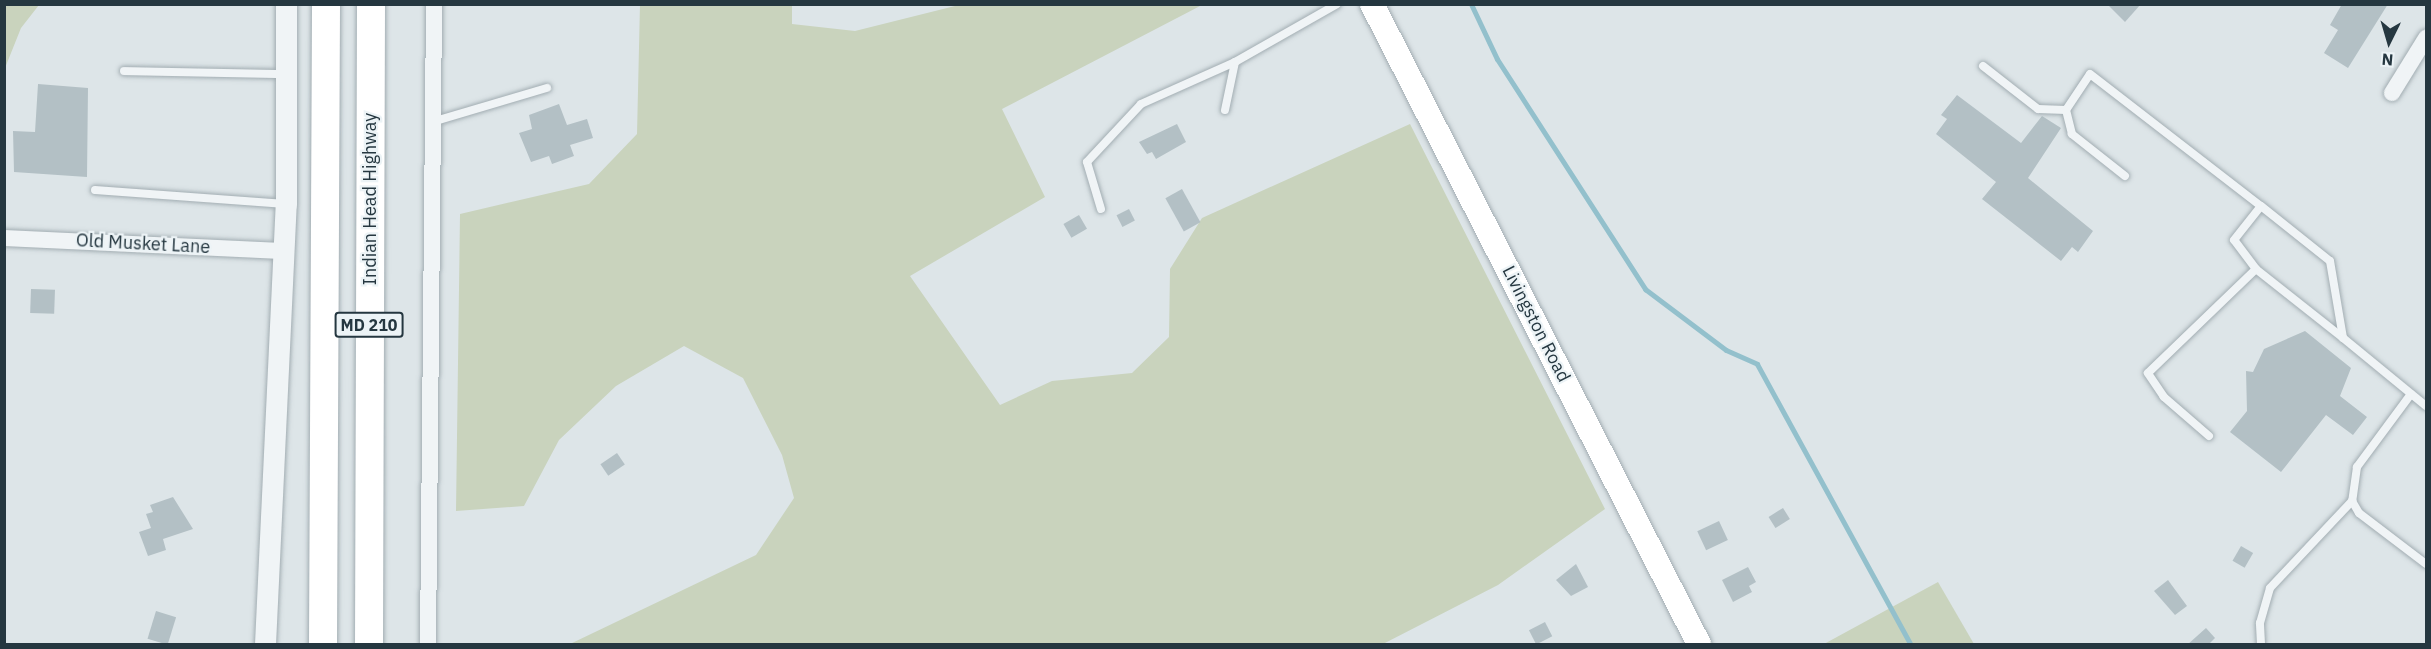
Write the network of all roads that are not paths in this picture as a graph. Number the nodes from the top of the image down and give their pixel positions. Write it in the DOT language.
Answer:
graph roads {
  1 [pos="286,4"];
  2 [pos="326,4"];
  3 [pos="371,4"];
  4 [pos="434,4"];
  5 [pos="1337,4"];
  6 [pos="1372,4"];
  7 [pos="2427,38"];
  8 [pos="1235,62"];
  9 [pos="1983,66"];
  10 [pos="124,71"];
  11 [pos="286,74"];
  12 [pos="547,88"];
  13 [pos="2392,93"];
  14 [pos="1225,110"];
  15 [pos="2066,110"];
  16 [pos="432,122"];
  17 [pos="2125,176"];
  18 [pos="95,190"];
  19 [pos="286,204"];
  20 [pos="2261,206"];
  21 [pos="1101,209"];
  22 [pos="4,238"];
  23 [pos="282,251"];
  24 [pos="2256,269"];
  25 [pos="2343,339"];
  26 [pos="2411,394"];
  27 [pos="2427,406"];
  28 [pos="2209,436"];
  29 [pos="2352,501"];
  30 [pos="2427,564"];
  31 [pos="2261,644"];
  32 [pos="265,645"];
  33 [pos="323,645"];
  34 [pos="369,645"];
  35 [pos="428,645"];
  36 [pos="1699,645"];
  1 -- 11 [label="street"];
  2 -- 33 [label="highway, MD 210"];
  3 -- 34 [label="highway, Indian Head Highway / MD 210"];
  4 -- 16 [label="street"];
  5 -- 8 [label="lane"];
  6 -- 36 [label="main road, Livingston Road"];
  7 -- 13 [label="street"];
  8 -- 14 [label="lane"];
  8 -- 21 [label="lane"];
  9 -- 15 [label="lane"];
  10 -- 11 [label="lane"];
  11 -- 19 [label="street"];
  12 -- 16 [label="lane"];
  15 -- 17 [label="lane"];
  15 -- 20 [label="lane"];
  16 -- 35 [label="street"];
  18 -- 19 [label="lane"];
  19 -- 23 [label="street"];
  20 -- 24 [label="lane"];
  20 -- 25 [label="lane"];
  22 -- 23 [label="street, Old Musket Lane"];
  23 -- 32 [label="street"];
  24 -- 25 [label="lane"];
  24 -- 28 [label="lane"];
  25 -- 26 [label="lane"];
  26 -- 27 [label="lane"];
  26 -- 29 [label="lane"];
  29 -- 30 [label="lane"];
  29 -- 31 [label="lane"];
}
